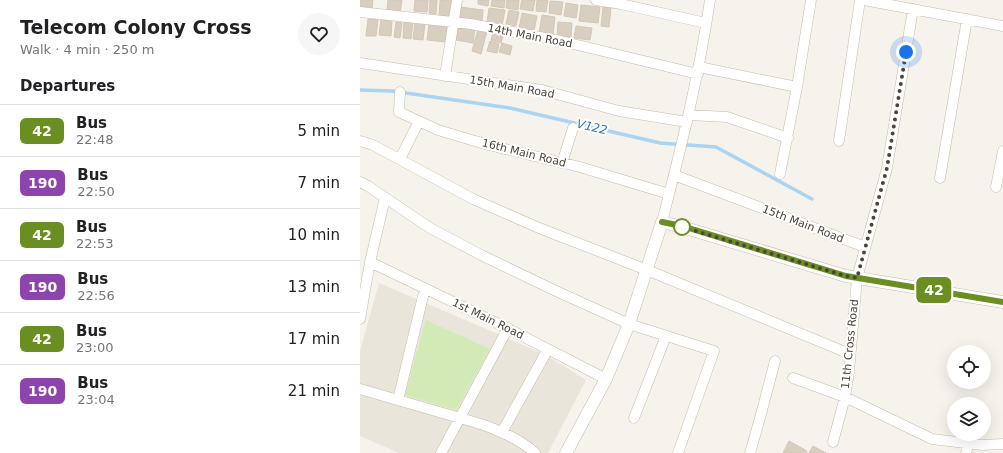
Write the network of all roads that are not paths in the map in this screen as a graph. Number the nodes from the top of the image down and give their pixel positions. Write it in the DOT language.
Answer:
graph roads {
  1 [pos="457,0"];
  2 [pos="596,0"];
  3 [pos="710,0"];
  4 [pos="811,0"];
  5 [pos="860,0"];
  6 [pos="864,0"];
  7 [pos="913,9"];
  8 [pos="360,12"];
  9 [pos="967,19"];
  10 [pos="454,23"];
  11 [pos="706,23"];
  12 [pos="1003,26"];
  13 [pos="360,63"];
  14 [pos="698,70"];
  15 [pos="446,76"];
  16 [pos="797,87"];
  17 [pos="400,92"];
  18 [pos="688,119"];
  19 [pos="419,121"];
  20 [pos="573,128"];
  21 [pos="788,138"];
  22 [pos="360,141"];
  23 [pos="839,141"];
  24 [pos="1003,151"];
  25 [pos="400,159"];
  26 [pos="562,163"];
  27 [pos="780,174"];
  28 [pos="674,175"];
  29 [pos="940,178"];
  30 [pos="360,182"];
  31 [pos="996,187"];
  32 [pos="669,194"];
  33 [pos="385,198"];
  34 [pos="662,222"];
  35 [pos="865,247"];
  36 [pos="370,262"];
  37 [pos="647,270"];
  38 [pos="857,278"];
  39 [pos="425,288"];
  40 [pos="1003,302"];
  41 [pos="360,319"];
  42 [pos="629,324"];
  43 [pos="508,328"];
  44 [pos="666,336"];
  45 [pos="548,349"];
  46 [pos="850,354"];
  47 [pos="775,361"];
  48 [pos="793,378"];
  49 [pos="606,379"];
  50 [pos="360,389"];
  51 [pos="845,397"];
  52 [pos="398,400"];
  53 [pos="459,418"];
  54 [pos="634,418"];
  55 [pos="502,432"];
  56 [pos="833,442"];
  57 [pos="1003,444"];
  58 [pos="967,448"];
  59 [pos="441,453"];
  60 [pos="535,453"];
  61 [pos="566,453"];
  62 [pos="678,453"];
  63 [pos="750,453"];
  1 -- 10 [label="street"];
  2 -- 11 [label="street"];
  3 -- 11 [label="street"];
  4 -- 16 [label="street"];
  5 -- 23 [label="street"];
  6 -- 7 [label="street"];
  7 -- 9 [label="street"];
  7 -- 35 [label="street, 11th Cross Road"];
  8 -- 10 [label="street, 14th Main Road"];
  9 -- 12 [label="street"];
  9 -- 29 [label="street"];
  10 -- 14 [label="street, 14th Main Road"];
  10 -- 15 [label="street"];
  11 -- 14 [label="street"];
  13 -- 15 [label="street, 15th Main Road"];
  14 -- 16 [label="street, 14th Main Road"];
  14 -- 18 [label="street"];
  15 -- 18 [label="street, 15th Main Road"];
  16 -- 21 [label="street"];
  17 -- 19 [label="street, 16th Main Road"];
  18 -- 21 [label="street, 15th Main Road"];
  18 -- 28 [label="street"];
  19 -- 25 [label="street"];
  19 -- 26 [label="street, 16th Main Road"];
  20 -- 26 [label="street"];
  21 -- 27 [label="street"];
  22 -- 25 [label="street"];
  24 -- 31 [label="street"];
  25 -- 37 [label="street"];
  26 -- 32 [label="street, 16th Main Road"];
  28 -- 32 [label="street"];
  28 -- 35 [label="street, 15th Main Road"];
  30 -- 33 [label="street"];
  32 -- 34 [label="street"];
  33 -- 36 [label="street"];
  33 -- 42 [label="street"];
  34 -- 37 [label="street"];
  34 -- 38 [label="street"];
  35 -- 38 [label="street, 11th Cross Road"];
  36 -- 39 [label="street, 1st Main Road"];
  36 -- 41 [label="street"];
  37 -- 42 [label="street"];
  37 -- 46 [label="street"];
  38 -- 40 [label="street"];
  38 -- 46 [label="street, 11th Cross Road"];
  39 -- 43 [label="street, 1st Main Road"];
  39 -- 52 [label="street"];
  42 -- 44 [label="street"];
  42 -- 49 [label="street"];
  43 -- 45 [label="street, 1st Main Road"];
  43 -- 53 [label="street"];
  44 -- 54 [label="street"];
  44 -- 62 [label="street"];
  45 -- 49 [label="street, 1st Main Road"];
  45 -- 55 [label="street"];
  46 -- 51 [label="street, 11th Cross Road"];
  47 -- 63 [label="street"];
  48 -- 51 [label="street"];
  49 -- 61 [label="street"];
  50 -- 52 [label="street"];
  51 -- 56 [label="street, 11th Cross Road"];
  51 -- 58 [label="street"];
  52 -- 53 [label="street"];
  53 -- 55 [label="street"];
  53 -- 59 [label="street"];
  55 -- 60 [label="street"];
  57 -- 58 [label="street"];
}
